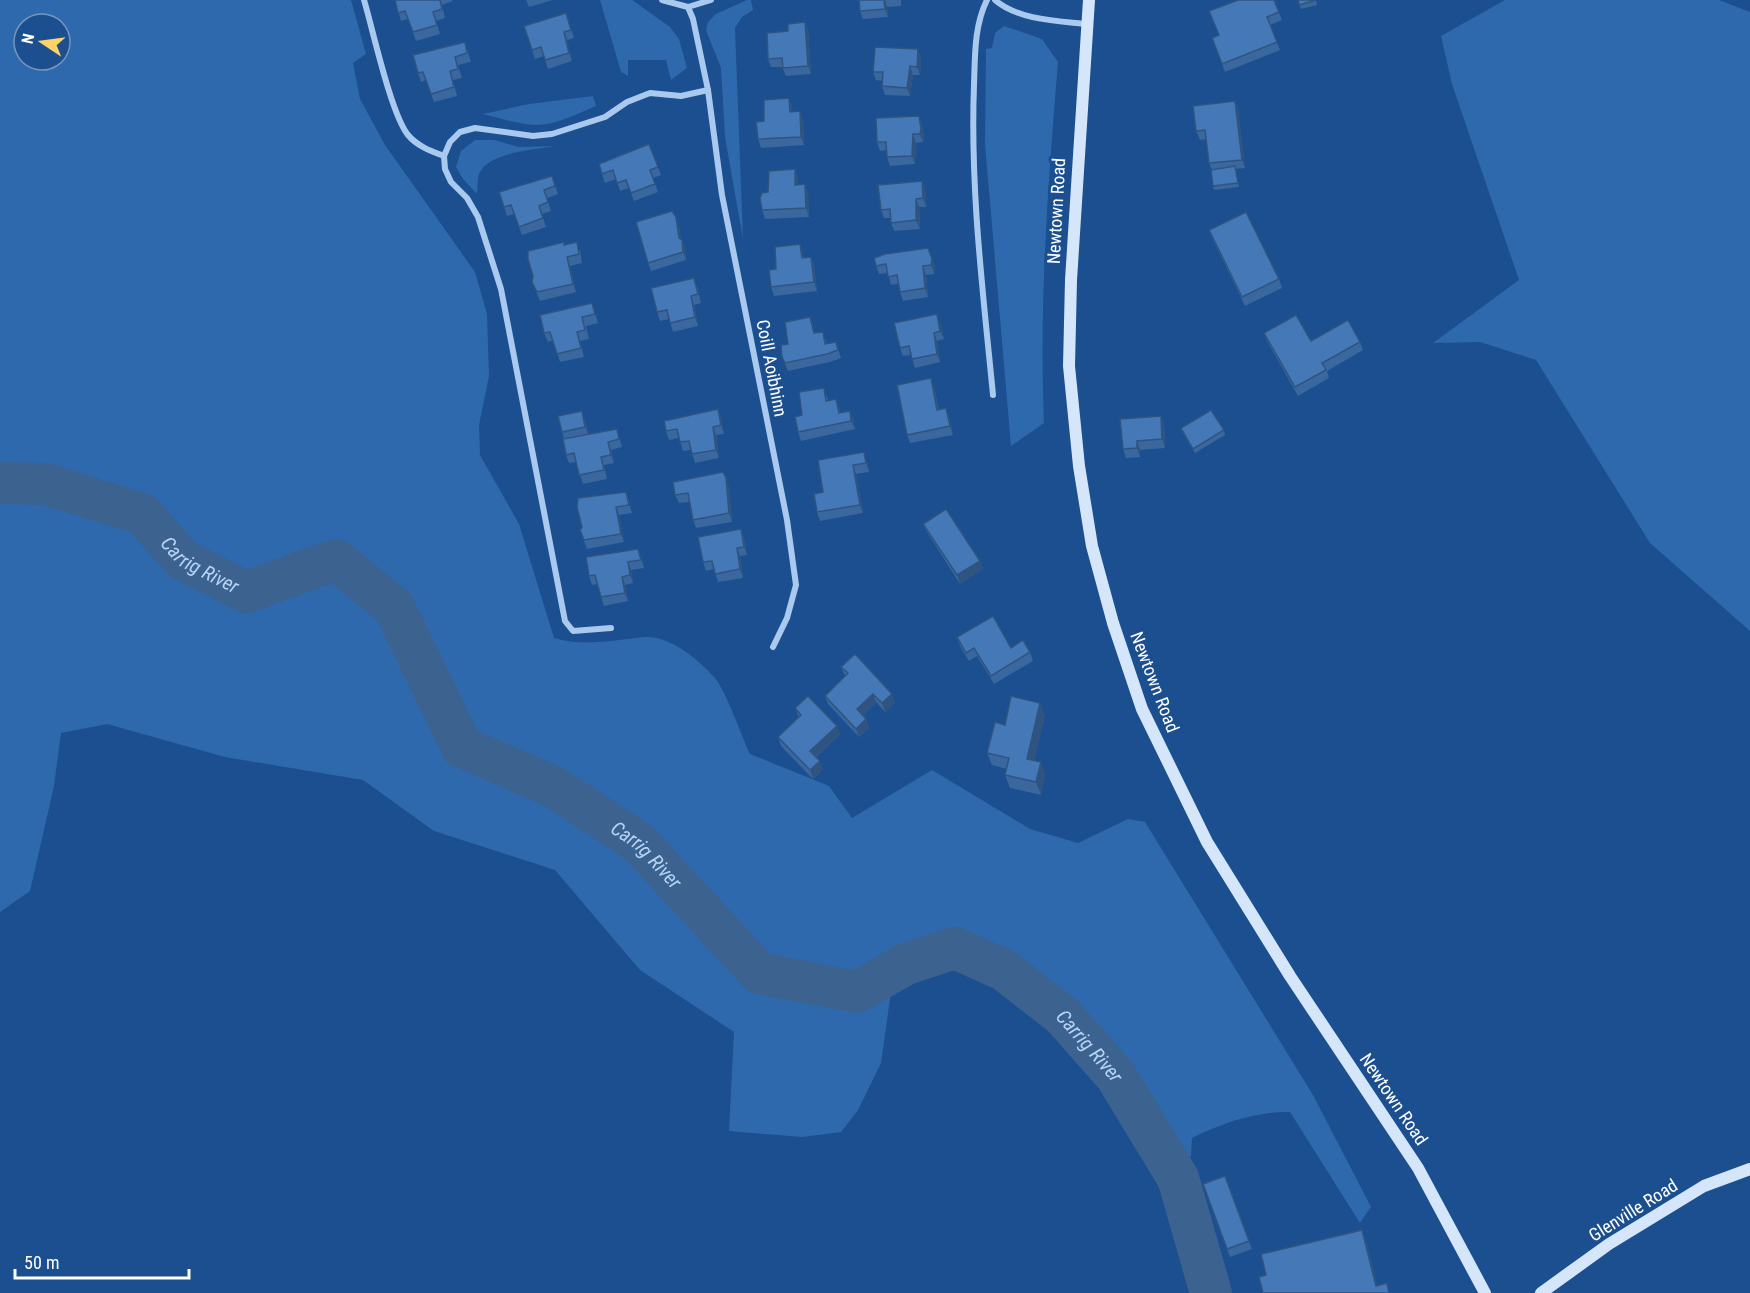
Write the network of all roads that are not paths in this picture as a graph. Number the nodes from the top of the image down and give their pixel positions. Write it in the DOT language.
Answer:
graph roads {
  1 [pos="364,0"];
  2 [pos="662,0"];
  3 [pos="711,0"];
  4 [pos="987,0"];
  5 [pos="995,0"];
  6 [pos="1089,0"];
  7 [pos="688,7"];
  8 [pos="1087,24"];
  9 [pos="708,90"];
  10 [pos="444,156"];
  11 [pos="993,395"];
  12 [pos="611,628"];
  13 [pos="773,647"];
  14 [pos="1750,1170"];
  15 [pos="1485,1293"];
  16 [pos="1541,1293"];
  1 -- 10 [label="street"];
  2 -- 7 [label="street"];
  3 -- 7 [label="street"];
  4 -- 11 [label="street"];
  5 -- 8 [label="street"];
  6 -- 8 [label="main road, Newtown Road"];
  7 -- 9 [label="street, Coill Aoibhinn"];
  8 -- 15 [label="main road, Newtown Road"];
  9 -- 10 [label="street"];
  9 -- 13 [label="street, Coill Aoibhinn"];
  10 -- 12 [label="street"];
  14 -- 16 [label="main road, Glenville Road"];
}
